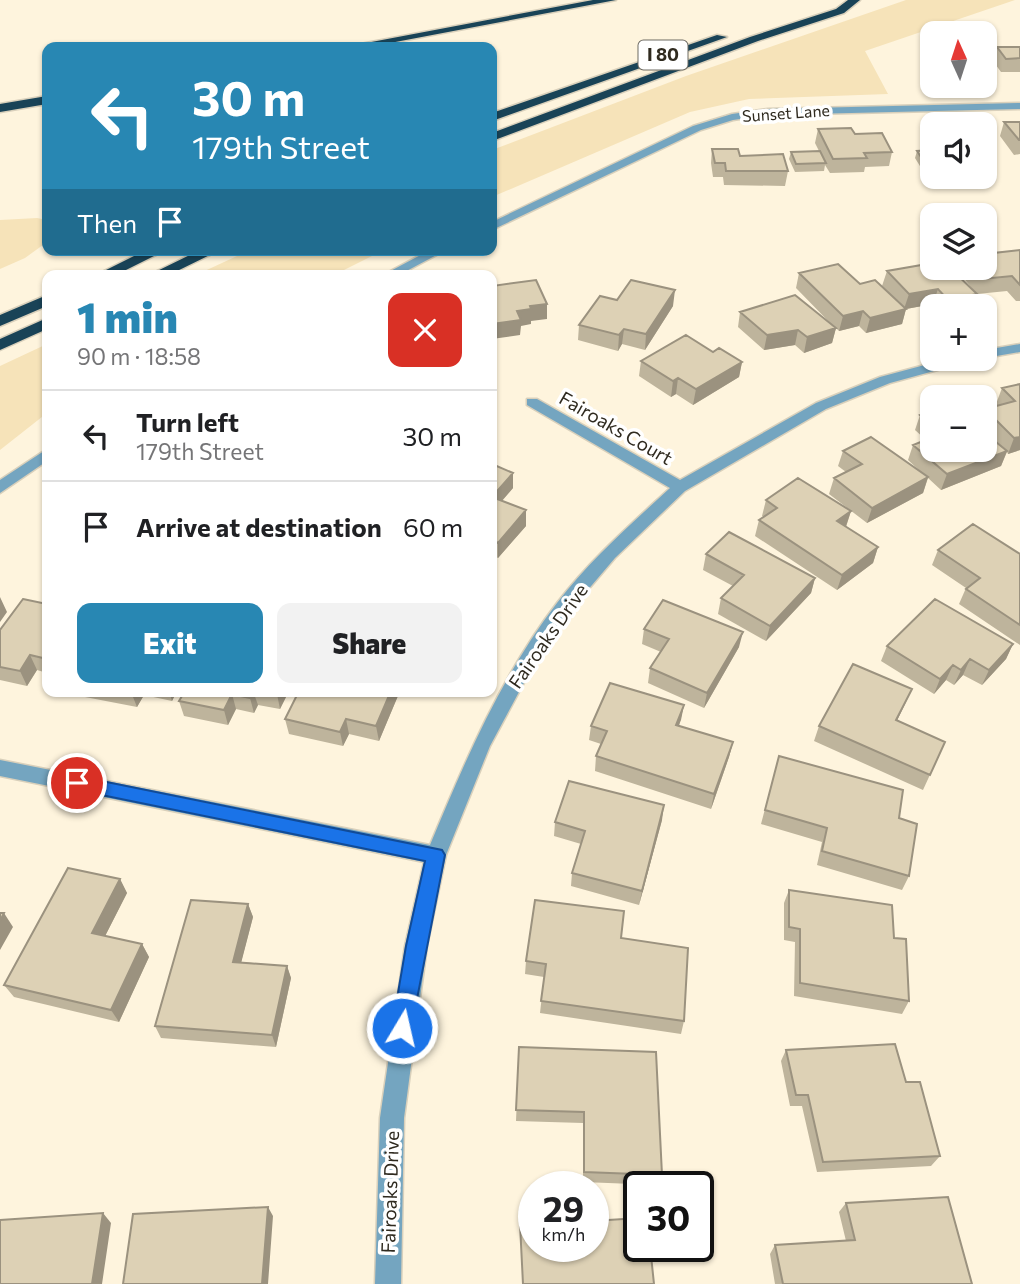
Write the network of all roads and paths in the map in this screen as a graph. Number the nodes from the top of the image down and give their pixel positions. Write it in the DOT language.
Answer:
graph roads {
  1 [pos="611,0"];
  2 [pos="836,0"];
  3 [pos="855,0"];
  4 [pos="379,42"];
  5 [pos="42,101"];
  6 [pos="1020,106"];
  7 [pos="0,108"];
  8 [pos="497,115"];
  9 [pos="497,135"];
  10 [pos="497,224"];
  11 [pos="146,256"];
  12 [pos="199,256"];
  13 [pos="428,256"];
  14 [pos="114,270"];
  15 [pos="167,270"];
  16 [pos="399,270"];
  17 [pos="42,302"];
  18 [pos="0,321"];
  19 [pos="42,325"];
  20 [pos="0,345"];
  21 [pos="1020,348"];
  22 [pos="997,352"];
  23 [pos="920,370"];
  24 [pos="532,402"];
  25 [pos="42,458"];
  26 [pos="680,487"];
  27 [pos="0,488"];
  28 [pos="0,768"];
  29 [pos="436,855"];
  30 [pos="388,1284"];
  1 -- 4 [label="highway"];
  2 -- 8 [label="highway, I 80"];
  3 -- 9 [label="highway"];
  5 -- 7 [label="highway"];
  6 -- 10 [label="street, Sunset Lane"];
  11 -- 14 [label="highway"];
  12 -- 15 [label="highway"];
  13 -- 16 [label="street"];
  17 -- 18 [label="highway"];
  19 -- 20 [label="highway"];
  21 -- 22 [label="street"];
  23 -- 26 [label="street, Fairoaks Drive"];
  24 -- 26 [label="street, Fairoaks Court"];
  25 -- 27 [label="street"];
  26 -- 29 [label="street, Fairoaks Drive"];
  28 -- 29 [label="street"];
  29 -- 30 [label="street, Fairoaks Drive"];
}
